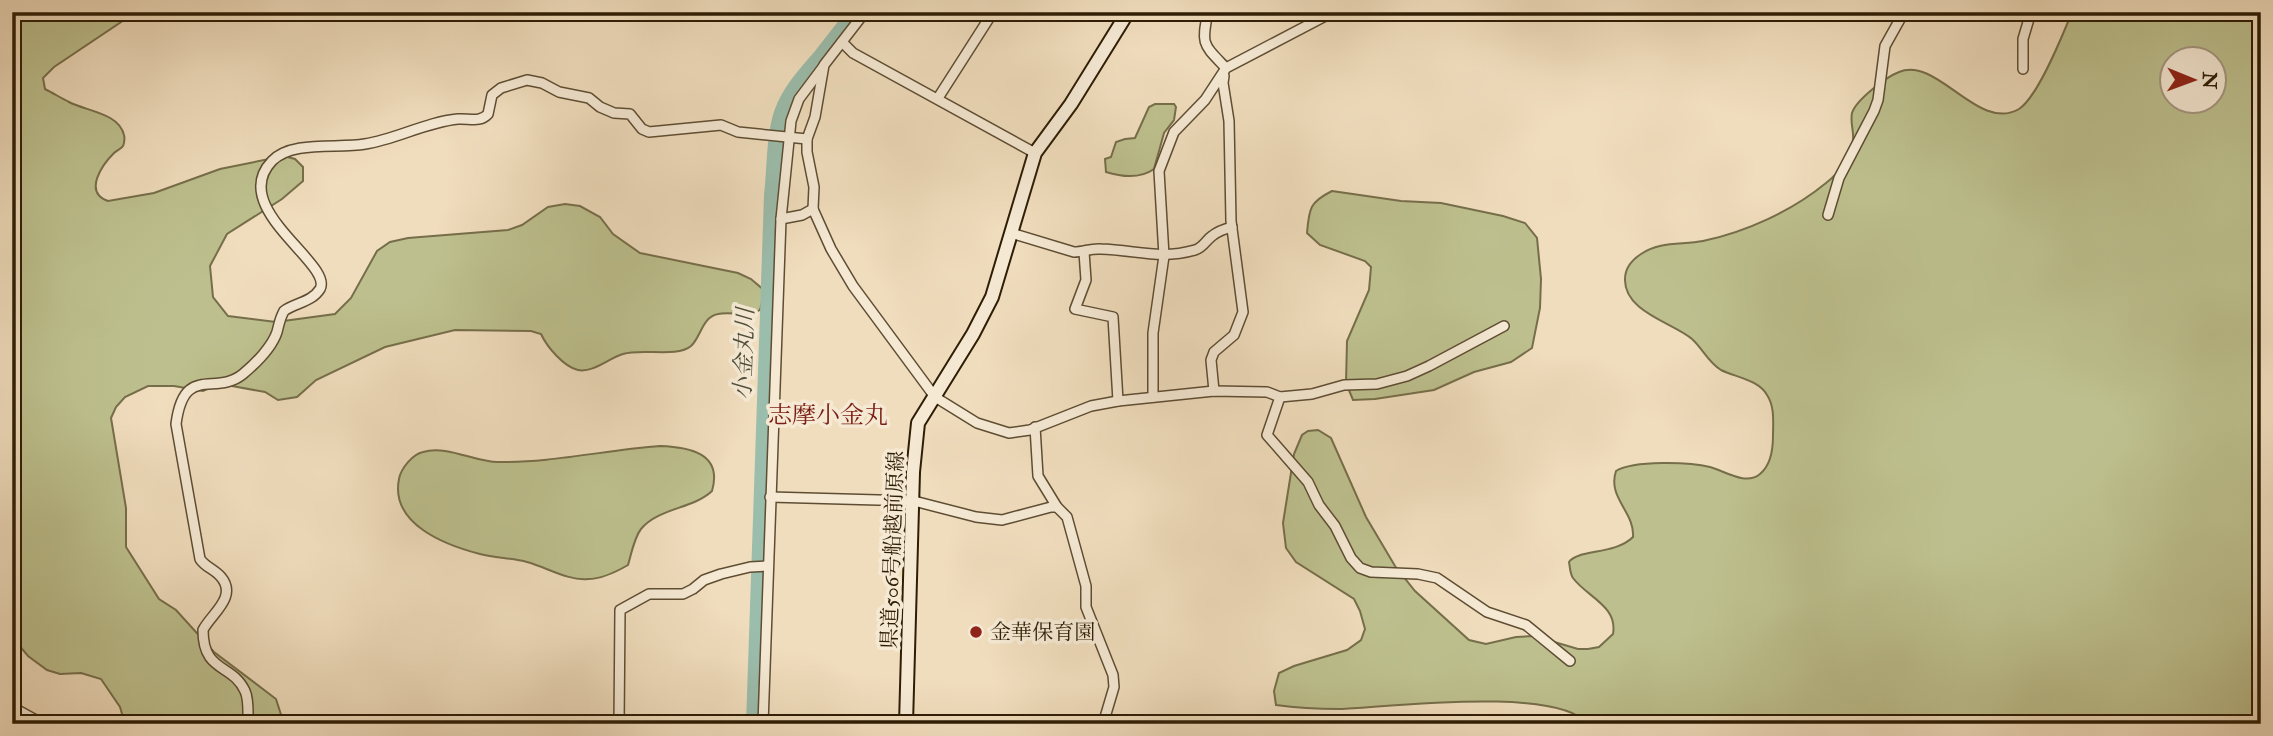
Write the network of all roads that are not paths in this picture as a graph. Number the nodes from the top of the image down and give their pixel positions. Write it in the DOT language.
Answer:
graph roads {
  1 [pos="865,12"];
  2 [pos="993,12"];
  3 [pos="1128,12"];
  4 [pos="1208,12"];
  5 [pos="1333,12"];
  6 [pos="1904,12"];
  7 [pos="2031,12"];
  8 [pos="842,42"];
  9 [pos="824,65"];
  10 [pos="1226,68"];
  11 [pos="2023,69"];
  12 [pos="938,98"];
  13 [pos="790,137"];
  14 [pos="807,139"];
  15 [pos="1035,153"];
  16 [pos="813,209"];
  17 [pos="1828,215"];
  18 [pos="781,219"];
  19 [pos="1232,227"];
  20 [pos="1012,233"];
  21 [pos="1084,253"];
  22 [pos="1164,256"];
  23 [pos="1504,326"];
  24 [pos="1214,391"];
  25 [pos="935,397"];
  26 [pos="1153,397"];
  27 [pos="1280,397"];
  28 [pos="1118,401"];
  29 [pos="1035,427"];
  30 [pos="770,497"];
  31 [pos="914,501"];
  32 [pos="1057,507"];
  33 [pos="767,566"];
  34 [pos="1570,661"];
  35 [pos="12,707"];
  36 [pos="43,724"];
  37 [pos="248,724"];
  38 [pos="619,724"];
  39 [pos="763,724"];
  40 [pos="906,724"];
  41 [pos="1102,724"];
  1 -- 8 [label="street"];
  2 -- 12 [label="street"];
  3 -- 15 [label="main road, 県道506号船越前原線"];
  4 -- 10 [label="street"];
  5 -- 10 [label="street"];
  6 -- 17 [label="street"];
  7 -- 11 [label="street"];
  8 -- 9 [label="street"];
  8 -- 12 [label="street"];
  9 -- 13 [label="street"];
  9 -- 14 [label="street"];
  10 -- 19 [label="street"];
  10 -- 22 [label="street"];
  12 -- 15 [label="street"];
  13 -- 14 [label="street"];
  13 -- 18 [label="street"];
  13 -- 37 [label="street"];
  14 -- 16 [label="street"];
  15 -- 20 [label="main road, 県道506号船越前原線"];
  16 -- 18 [label="street"];
  16 -- 25 [label="street"];
  18 -- 30 [label="street"];
  19 -- 22 [label="street"];
  19 -- 24 [label="street"];
  20 -- 21 [label="street"];
  20 -- 25 [label="main road, 県道506号船越前原線"];
  21 -- 22 [label="street"];
  21 -- 28 [label="street"];
  22 -- 26 [label="street"];
  23 -- 27 [label="street"];
  24 -- 26 [label="street"];
  24 -- 27 [label="street"];
  25 -- 29 [label="street"];
  25 -- 31 [label="main road, 県道506号船越前原線"];
  26 -- 28 [label="street"];
  27 -- 34 [label="street"];
  28 -- 29 [label="street"];
  29 -- 32 [label="street"];
  30 -- 31 [label="street"];
  30 -- 33 [label="street"];
  31 -- 32 [label="street"];
  31 -- 40 [label="main road, 県道506号船越前原線"];
  32 -- 41 [label="street"];
  33 -- 38 [label="street"];
  33 -- 39 [label="street"];
  35 -- 36 [label="street"];
}
